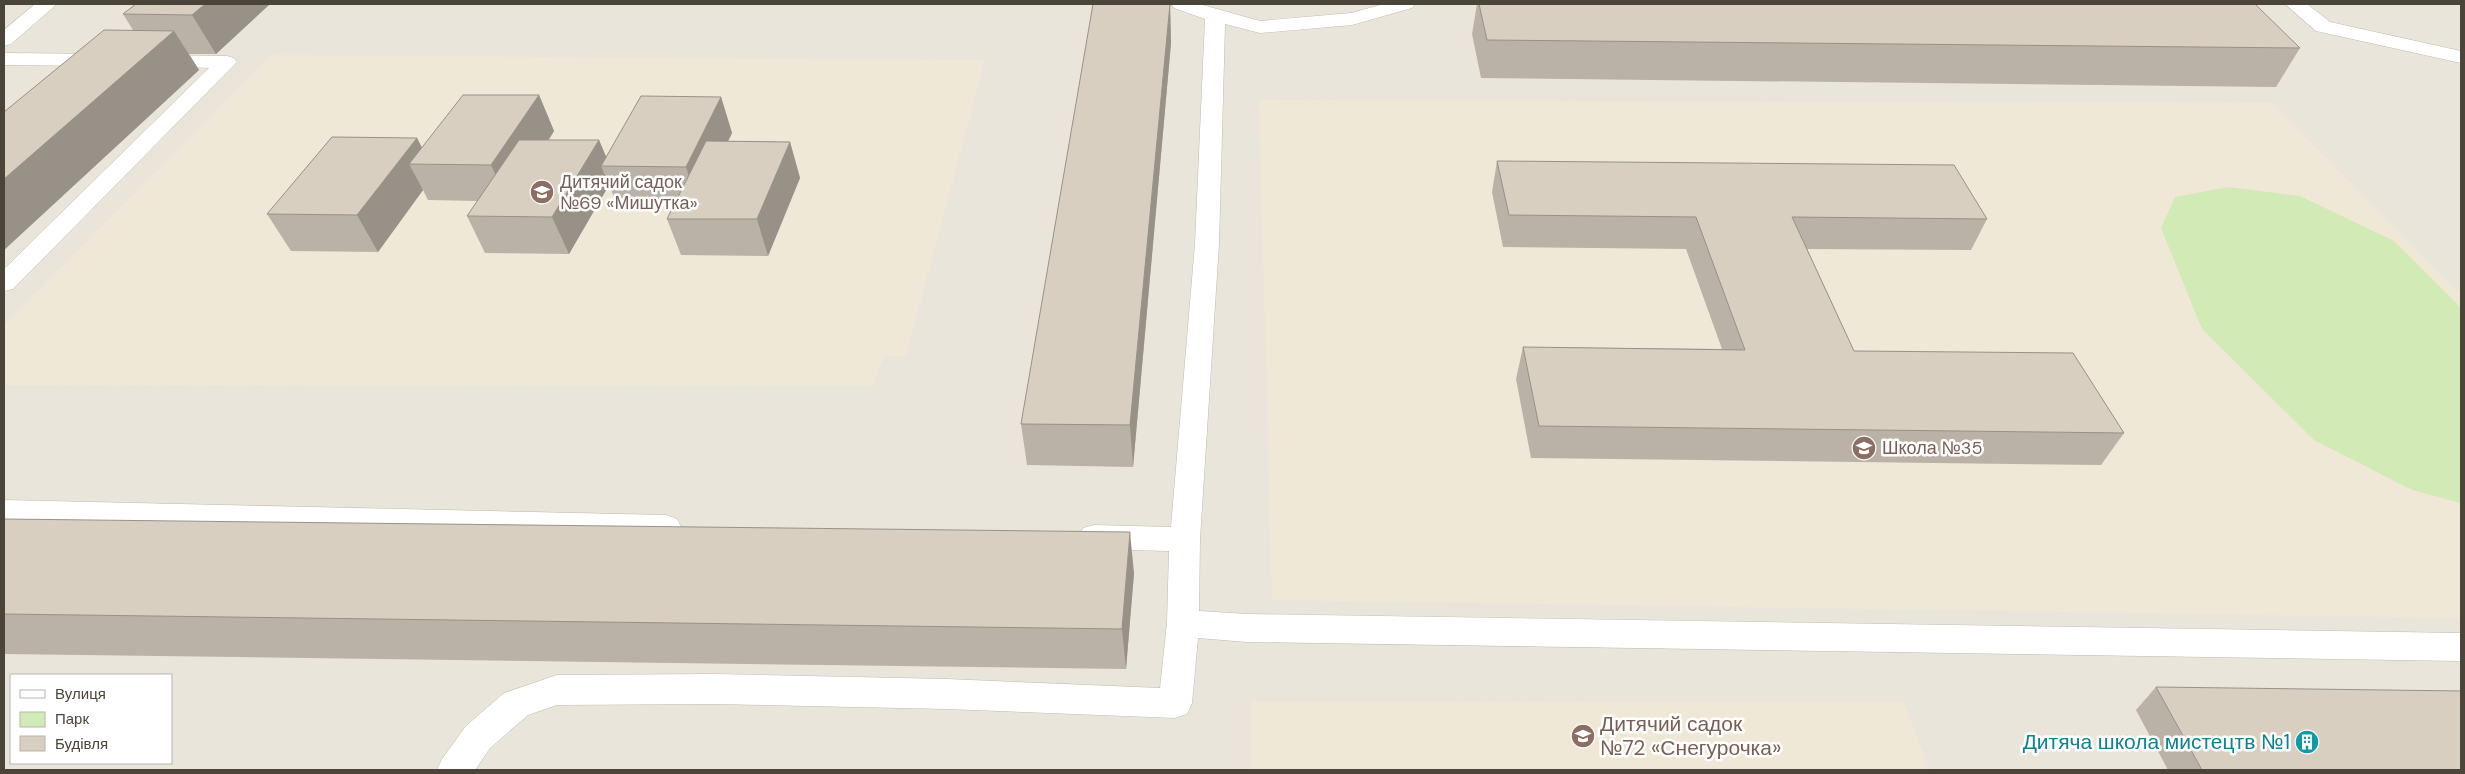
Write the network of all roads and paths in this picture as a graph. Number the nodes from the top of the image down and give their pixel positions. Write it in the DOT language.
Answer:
graph roads {
  1 [pos="47,4"];
  2 [pos="1181,4"];
  3 [pos="1405,4"];
  4 [pos="2295,4"];
  5 [pos="1215,16"];
  6 [pos="4,40"];
  7 [pos="2461,57"];
  8 [pos="4,59"];
  9 [pos="4,283"];
  10 [pos="4,512"];
  11 [pos="698,528"];
  12 [pos="1066,536"];
  13 [pos="1185,539"];
  14 [pos="1183,623"];
  15 [pos="2461,647"];
  16 [pos="456,770"];
  1 -- 6 [label="lane"];
  2 -- 5 [label="lane"];
  3 -- 5 [label="lane"];
  4 -- 7 [label="lane"];
  5 -- 13 [label="lane"];
  8 -- 9 [label="lane"];
  10 -- 11 [label="lane"];
  12 -- 13 [label="lane"];
  13 -- 14 [label="lane"];
  14 -- 15 [label="lane"];
  14 -- 16 [label="lane"];
}
